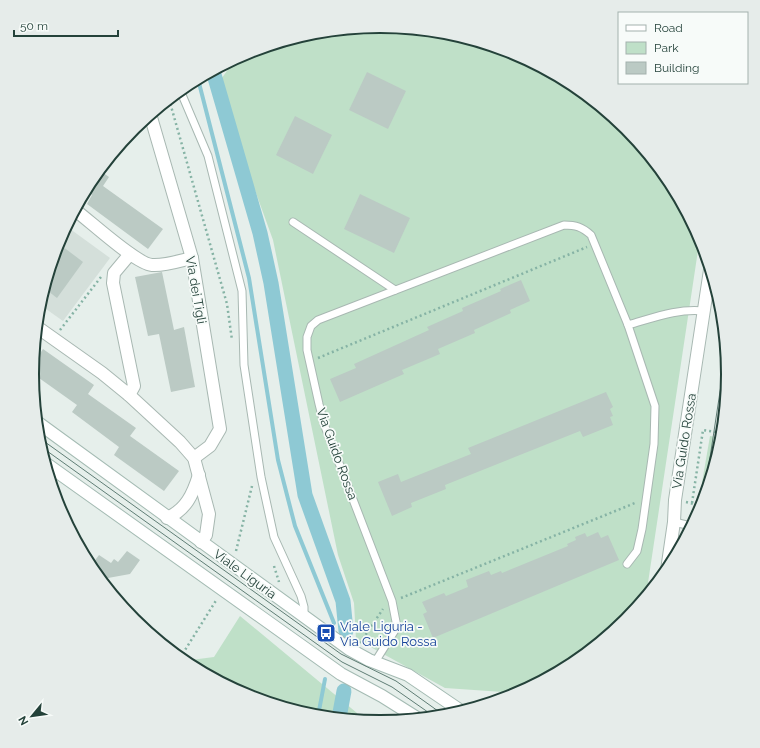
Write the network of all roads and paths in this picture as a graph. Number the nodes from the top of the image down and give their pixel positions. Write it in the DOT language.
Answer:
graph roads {
  1 [pos="182,96"];
  2 [pos="170,104"];
  3 [pos="152,121"];
  4 [pos="79,213"];
  5 [pos="293,222"];
  6 [pos="595,244"];
  7 [pos="130,254"];
  8 [pos="192,258"];
  9 [pos="105,272"];
  10 [pos="708,283"];
  11 [pos="395,290"];
  12 [pos="704,311"];
  13 [pos="628,325"];
  14 [pos="42,330"];
  15 [pos="54,338"];
  16 [pos="232,343"];
  17 [pos="310,361"];
  18 [pos="128,395"];
  19 [pos="43,427"];
  20 [pos="716,432"];
  21 [pos="194,458"];
  22 [pos="53,469"];
  23 [pos="200,475"];
  24 [pos="253,482"];
  25 [pos="646,502"];
  26 [pos="692,503"];
  27 [pos="167,518"];
  28 [pos="674,522"];
  29 [pos="686,525"];
  30 [pos="201,542"];
  31 [pos="669,554"];
  32 [pos="234,556"];
  33 [pos="627,564"];
  34 [pos="223,590"];
  35 [pos="392,601"];
  36 [pos="304,616"];
  37 [pos="359,645"];
  38 [pos="183,653"];
  39 [pos="375,662"];
  40 [pos="455,706"];
  41 [pos="409,713"];
  1 -- 36 [label="lane"];
  2 -- 16 [label="path"];
  3 -- 8 [label="street, Via dei Tigli"];
  4 -- 7 [label="street"];
  5 -- 11 [label="lane"];
  6 -- 11 [label="lane, Via Guido Rossa"];
  6 -- 13 [label="lane, Via Guido Rossa"];
  6 -- 17 [label="path"];
  7 -- 8 [label="street"];
  7 -- 18 [label="street"];
  8 -- 21 [label="street, Via dei Tigli"];
  9 -- 15 [label="path"];
  10 -- 12 [label="street, Via Guido Rossa"];
  11 -- 17 [label="lane, Via Guido Rossa"];
  12 -- 13 [label="lane"];
  12 -- 28 [label="street, Via Guido Rossa"];
  13 -- 25 [label="lane, Via Guido Rossa"];
  14 -- 15 [label="street"];
  15 -- 18 [label="street"];
  17 -- 35 [label="lane, Via Guido Rossa"];
  18 -- 21 [label="street"];
  19 -- 27 [label="street, Viale Liguria"];
  20 -- 26 [label="path"];
  21 -- 23 [label="street"];
  22 -- 34 [label="street, Viale Liguria"];
  23 -- 27 [label="street"];
  23 -- 30 [label="street"];
  24 -- 32 [label="path"];
  25 -- 33 [label="lane, Via Guido Rossa"];
  25 -- 35 [label="path"];
  27 -- 30 [label="street, Viale Liguria"];
  28 -- 29 [label="lane"];
  28 -- 31 [label="street, Via Guido Rossa"];
  30 -- 36 [label="street, Viale Liguria"];
  34 -- 38 [label="path"];
  34 -- 41 [label="street, Viale Liguria"];
  35 -- 37 [label="path"];
  35 -- 39 [label="lane, Via Guido Rossa"];
  36 -- 39 [label="street, Viale Liguria"];
  39 -- 40 [label="street, Viale Liguria"];
}
